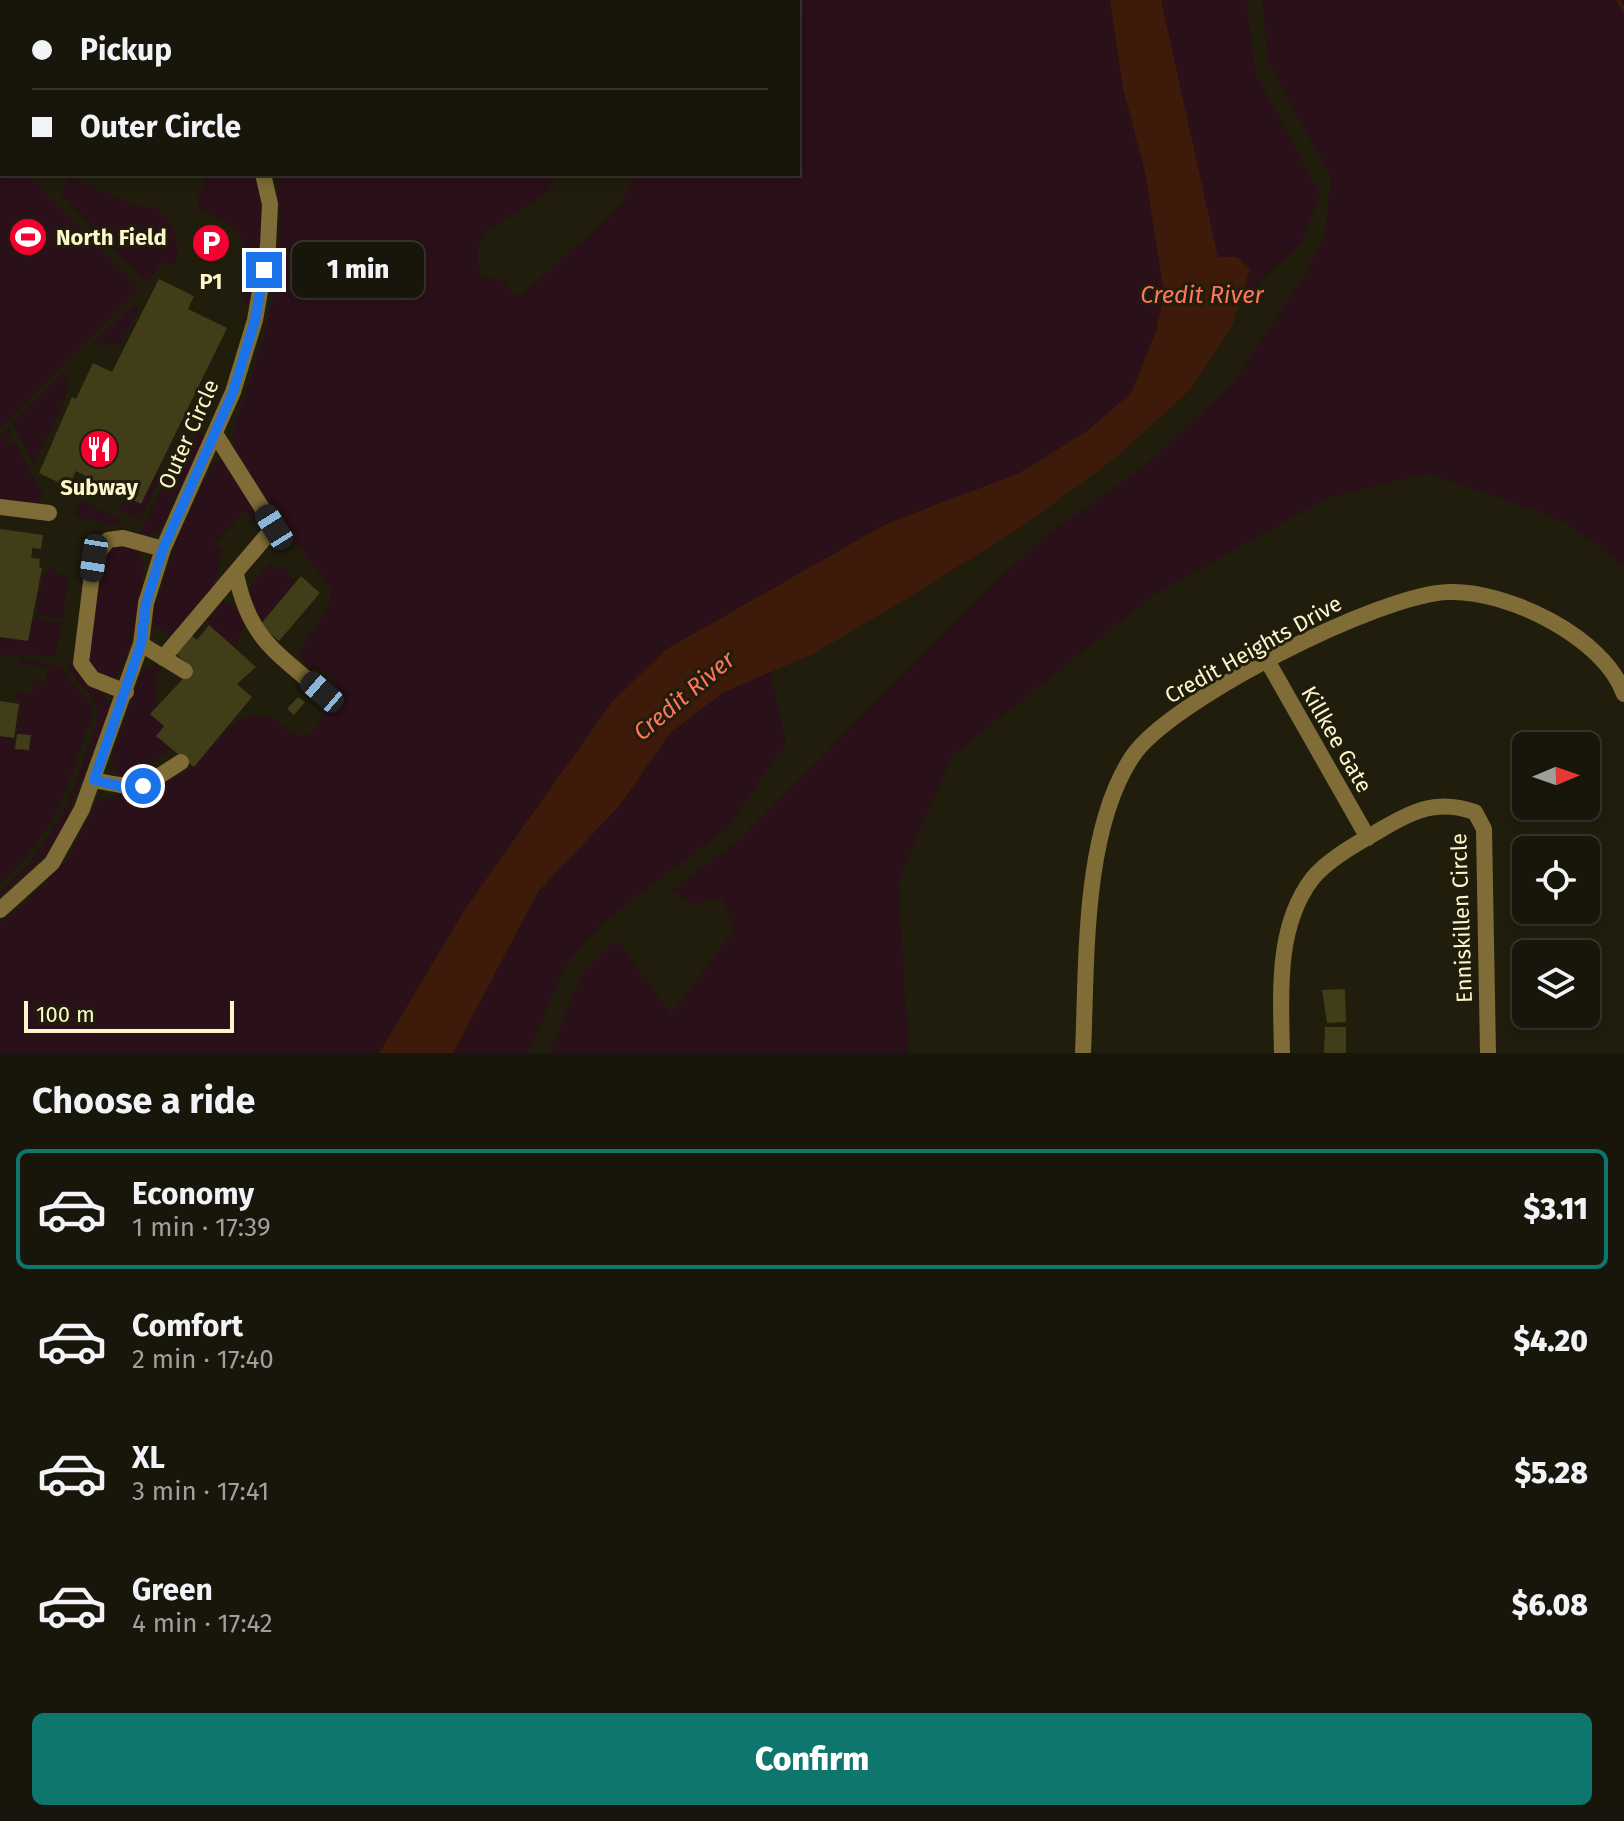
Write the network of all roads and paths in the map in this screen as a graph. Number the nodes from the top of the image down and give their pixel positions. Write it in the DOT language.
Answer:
graph roads {
  1 [pos="263,176"];
  2 [pos="216,435"];
  3 [pos="0,507"];
  4 [pos="49,513"];
  5 [pos="163,549"];
  6 [pos="236,574"];
  7 [pos="141,644"];
  8 [pos="163,658"];
  9 [pos="1268,662"];
  10 [pos="185,671"];
  11 [pos="126,692"];
  12 [pos="322,692"];
  13 [pos="1624,694"];
  14 [pos="181,762"];
  15 [pos="94,780"];
  16 [pos="1368,838"];
  17 [pos="0,910"];
  18 [pos="1083,1053"];
  19 [pos="1282,1053"];
  20 [pos="1488,1053"];
  1 -- 2 [label="street, Outer Circle"];
  2 -- 5 [label="street, Outer Circle"];
  2 -- 6 [label="street"];
  3 -- 4 [label="street"];
  5 -- 7 [label="street, Outer Circle"];
  5 -- 11 [label="street"];
  6 -- 8 [label="street"];
  6 -- 12 [label="street"];
  7 -- 8 [label="street"];
  7 -- 11 [label="street, Outer Circle"];
  8 -- 10 [label="street"];
  9 -- 13 [label="street, Credit Heights Drive"];
  9 -- 16 [label="street, Killkee Gate"];
  9 -- 18 [label="street, Credit Heights Drive"];
  11 -- 15 [label="street, Outer Circle"];
  14 -- 15 [label="street"];
  15 -- 17 [label="street, Outer Circle"];
  16 -- 19 [label="street, Enniskillen Circle"];
  16 -- 20 [label="street, Enniskillen Circle"];
}
